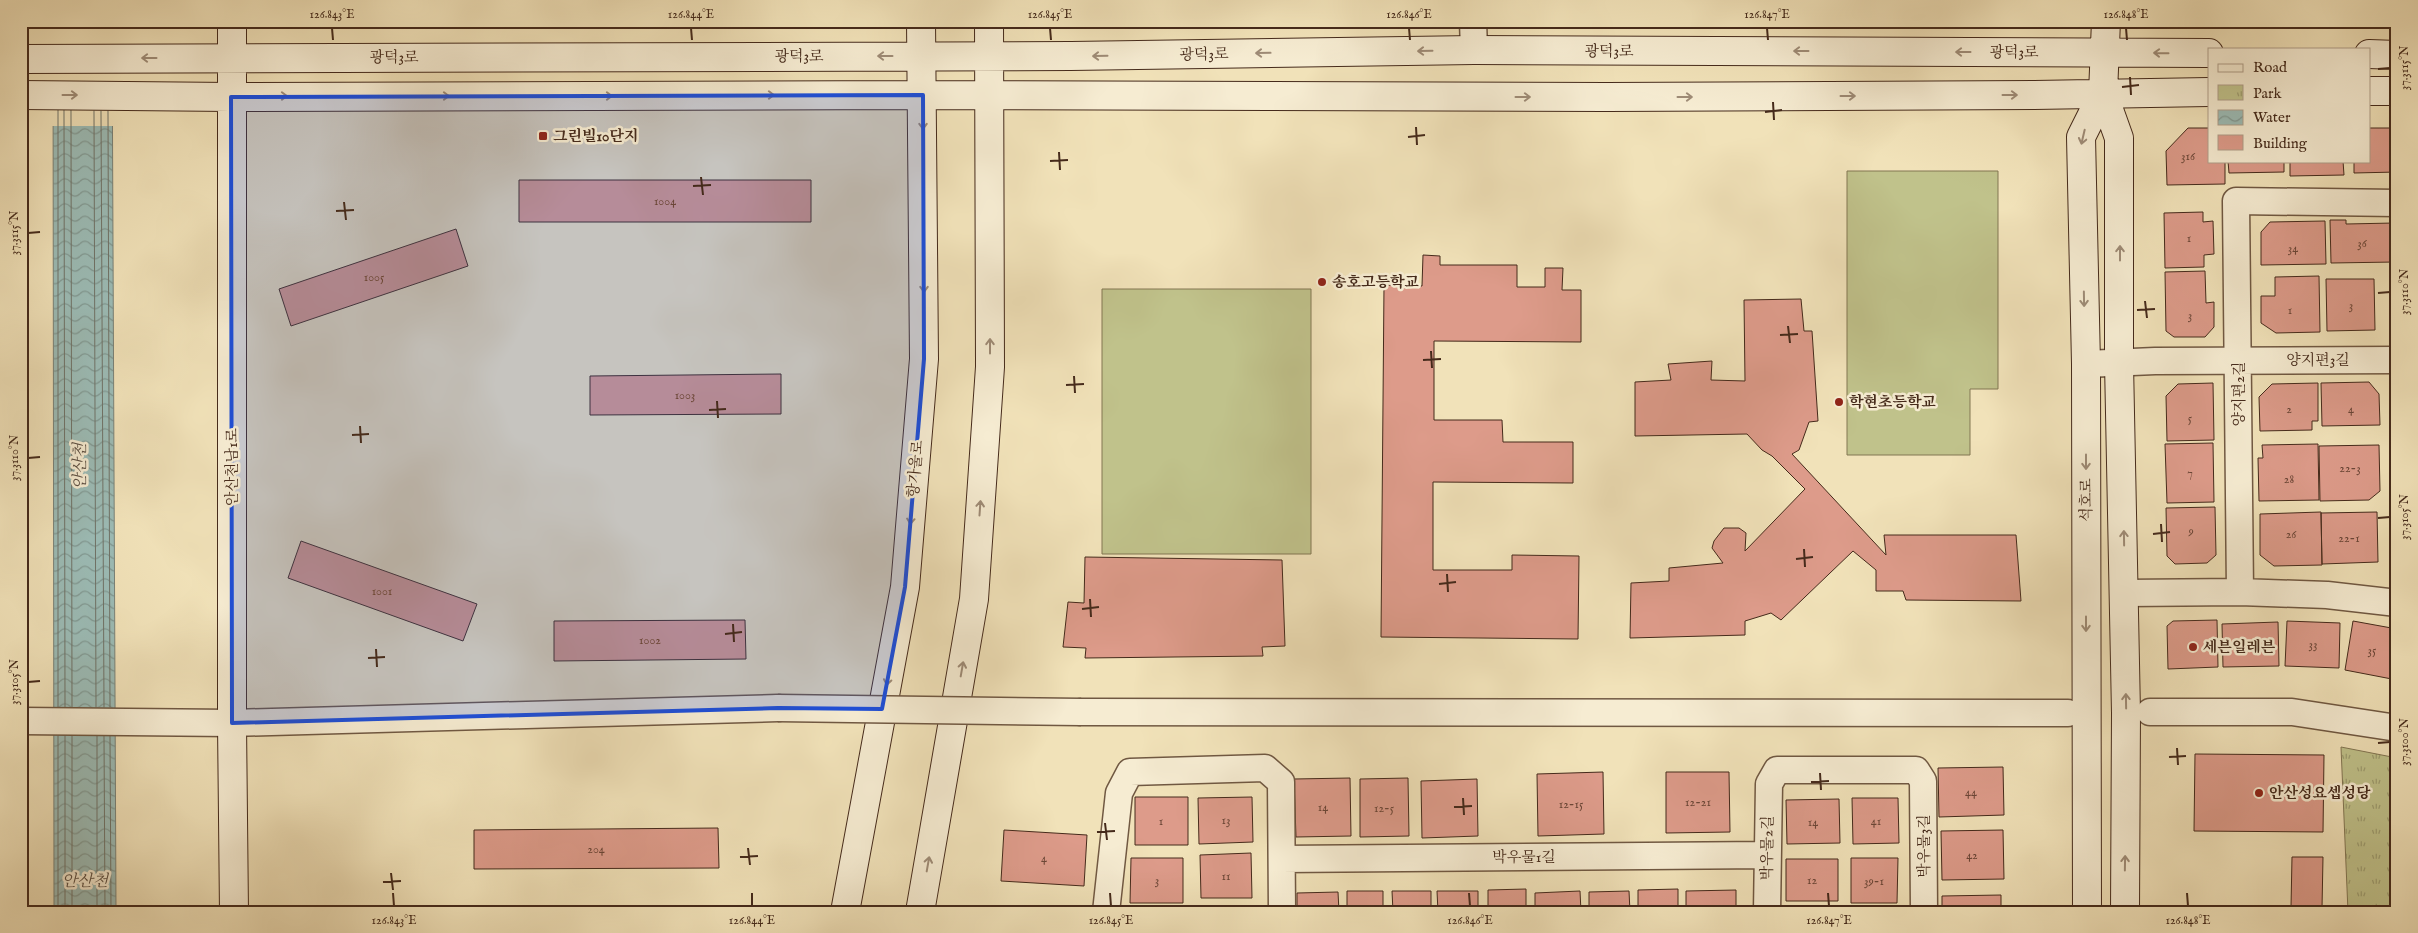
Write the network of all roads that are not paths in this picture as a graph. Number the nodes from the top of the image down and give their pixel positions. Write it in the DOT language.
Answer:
graph roads {
  1 [pos="232,21"];
  2 [pos="921,21"];
  3 [pos="989,21"];
  4 [pos="1473,21"];
  5 [pos="2106,21"];
  6 [pos="1474,50"];
  7 [pos="2104,52"];
  8 [pos="2208,53"];
  9 [pos="2370,54"];
  10 [pos="2397,55"];
  11 [pos="923,56"];
  12 [pos="989,57"];
  13 [pos="232,58"];
  14 [pos="21,59"];
  15 [pos="2370,91"];
  16 [pos="2397,91"];
  17 [pos="2208,92"];
  18 [pos="2103,93"];
  19 [pos="923,94"];
  20 [pos="21,95"];
  21 [pos="991,95"];
  22 [pos="231,97"];
  23 [pos="2397,203"];
  24 [pos="2239,360"];
  25 [pos="2397,360"];
  26 [pos="2119,363"];
  27 [pos="2086,364"];
  28 [pos="2240,592"];
  29 [pos="2125,593"];
  30 [pos="2397,603"];
  31 [pos="2150,712"];
  32 [pos="2068,713"];
  33 [pos="21,721"];
  34 [pos="232,723"];
  35 [pos="2397,728"];
  36 [pos="1924,781"];
  37 [pos="1767,855"];
  38 [pos="1282,859"];
  39 [pos="234,912"];
  40 [pos="845,912"];
  41 [pos="920,912"];
  42 [pos="1106,912"];
  43 [pos="1282,912"];
  44 [pos="1767,912"];
  45 [pos="1924,912"];
  46 [pos="2087,912"];
  47 [pos="2124,912"];
  1 -- 13 [label="main road, 안산천남1로"];
  2 -- 11 [label="main road, 항가울로"];
  3 -- 12 [label="main road"];
  4 -- 6 [label="street"];
  5 -- 7 [label="main road, 석호로"];
  7 -- 6 [label="main road, 광덕3로, one-way"];
  6 -- 12 [label="main road, 광덕3로, one-way"];
  8 -- 7 [label="main road, 광덕3로, one-way"];
  7 -- 18 [label="main road, 석호로"];
  9 -- 10 [label="main road"];
  11 -- 12 [label="main road, 광덕3로"];
  11 -- 13 [label="main road, 광덕3로, one-way"];
  11 -- 19 [label="main road, 항가울로"];
  12 -- 21 [label="main road"];
  13 -- 14 [label="main road, 광덕3로, one-way"];
  13 -- 22 [label="main road, 안산천남1로"];
  15 -- 16 [label="main road"];
  17 -- 18 [label="main road"];
  21 -- 18 [label="main road, one-way"];
  26 -- 18 [label="main road, 석호로, one-way"];
  18 -- 27 [label="main road, 석호로, one-way"];
  19 -- 21 [label="main road"];
  22 -- 19 [label="main road, one-way"];
  19 -- 40 [label="main road, 항가울로, one-way"];
  20 -- 22 [label="main road, one-way"];
  41 -- 21 [label="main road, one-way"];
  22 -- 34 [label="main road, 안산천남1로"];
  23 -- 24 [label="street, 양지편2길"];
  24 -- 25 [label="street, 양지편3길"];
  24 -- 26 [label="street, 양지편3길"];
  24 -- 28 [label="street, 양지편2길"];
  26 -- 27 [label="street, 양지편3길"];
  29 -- 26 [label="main road, 석호로, one-way"];
  27 -- 46 [label="main road, 석호로, one-way"];
  28 -- 29 [label="street"];
  28 -- 30 [label="street"];
  47 -- 29 [label="main road, 석호로, one-way"];
  31 -- 35 [label="street"];
  32 -- 34 [label="street, bridge"];
  33 -- 34 [label="street"];
  34 -- 39 [label="main road, 안산천남1로"];
  36 -- 37 [label="street, 박우물2길"];
  36 -- 45 [label="street, 박우물3길"];
  37 -- 38 [label="street, 박우물1길"];
  37 -- 44 [label="street, 박우물2길"];
  38 -- 42 [label="street"];
  38 -- 43 [label="street"];
}
